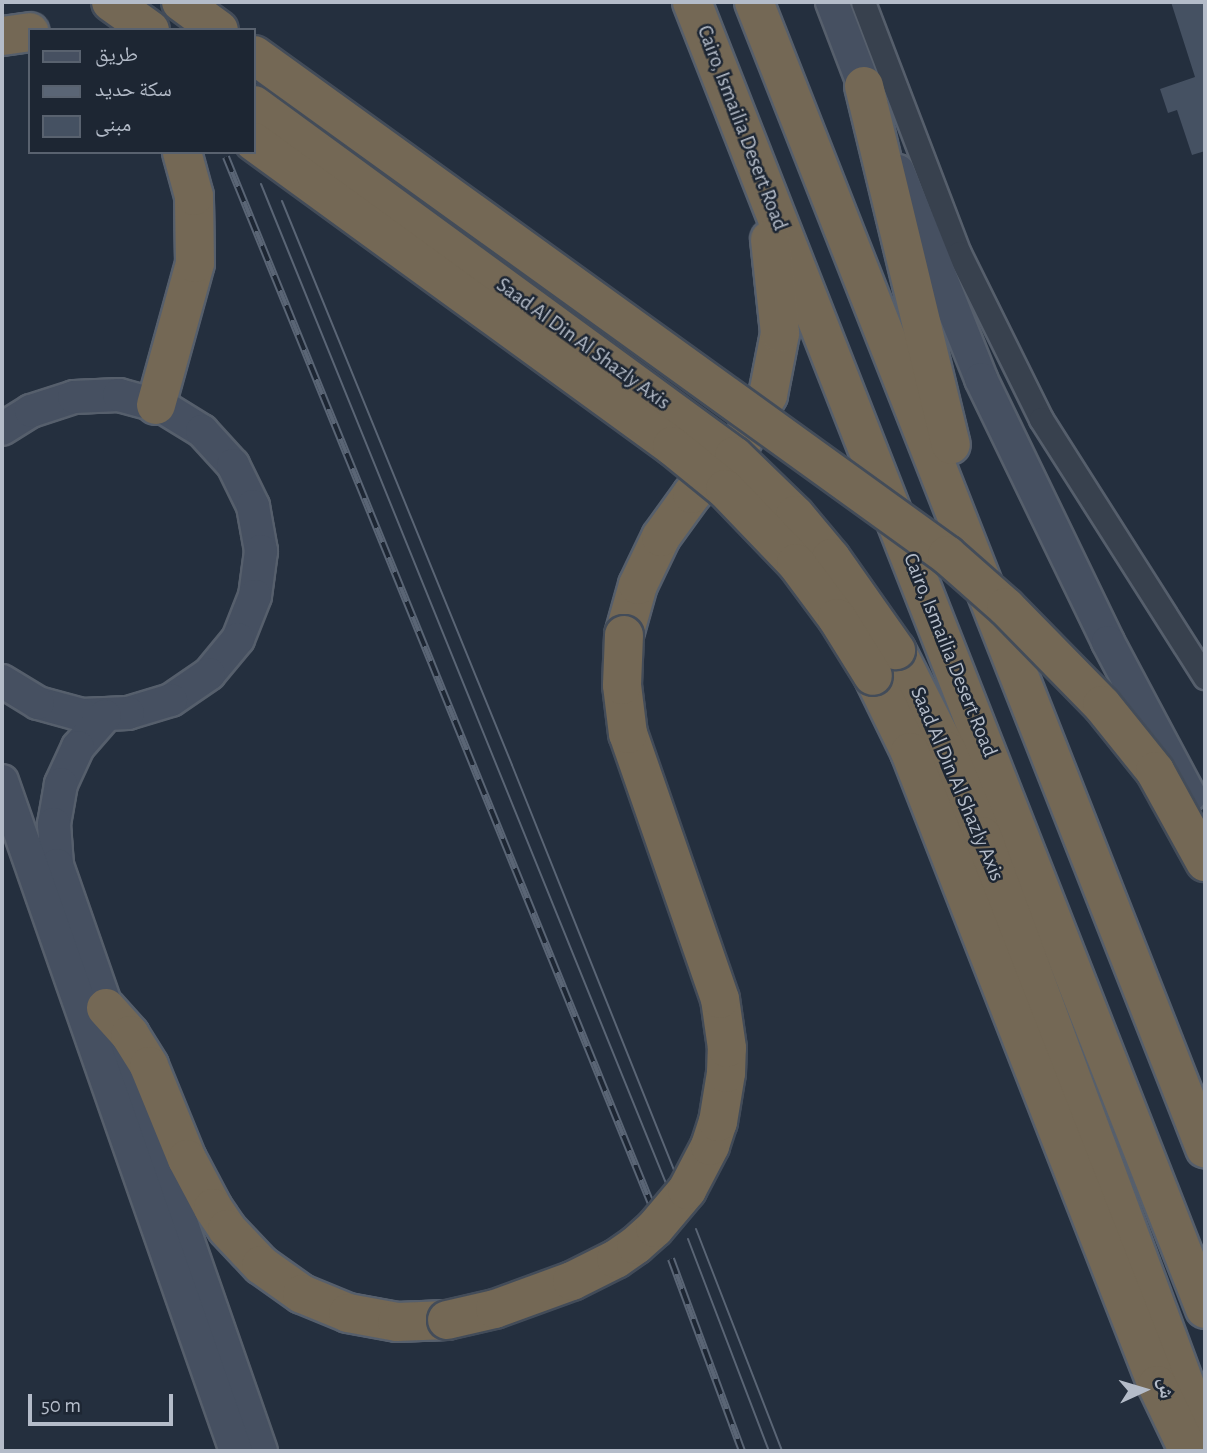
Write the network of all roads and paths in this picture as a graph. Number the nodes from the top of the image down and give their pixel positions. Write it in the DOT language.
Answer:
graph roads {
  1 [pos="111,2"];
  2 [pos="119,2"];
  3 [pos="181,2"];
  4 [pos="692,2"];
  5 [pos="754,2"];
  6 [pos="832,2"];
  7 [pos="863,2"];
  8 [pos="130,28"];
  9 [pos="147,28"];
  10 [pos="216,28"];
  11 [pos="28,32"];
  12 [pos="2,36"];
  13 [pos="256,56"];
  14 [pos="864,86"];
  15 [pos="256,106"];
  16 [pos="256,143"];
  17 [pos="183,154"];
  18 [pos="760,176"];
  19 [pos="156,405"];
  20 [pos="2,429"];
  21 [pos="976,559"];
  22 [pos="885,663"];
  23 [pos="1205,677"];
  24 [pos="2,681"];
  25 [pos="105,716"];
  26 [pos="2,781"];
  27 [pos="1205,825"];
  28 [pos="1205,862"];
  29 [pos="94,1012"];
  30 [pos="1205,1149"];
  31 [pos="1205,1309"];
  32 [pos="233,1407"];
  33 [pos="1205,1439"];
  34 [pos="236,1451"];
  35 [pos="261,1451"];
  36 [pos="1189,1451"];
  1 -- 9 [label="highway, bridge"];
  2 -- 8 [label="highway"];
  3 -- 10 [label="highway, bridge"];
  4 -- 18 [label="highway, Cairo, Ismailia Desert Road"];
  5 -- 21 [label="highway"];
  6 -- 14 [label="street"];
  7 -- 23 [label="street"];
  11 -- 12 [label="highway"];
  13 -- 28 [label="highway, Saad Al Din Al Shazly Axis, bridge"];
  14 -- 21 [label="highway"];
  14 -- 27 [label="street"];
  15 -- 22 [label="highway, Saad Al Din Al Shazly Axis, bridge"];
  16 -- 22 [label="highway, bridge"];
  17 -- 19 [label="highway"];
  18 -- 29 [label="highway, bridge"];
  18 -- 31 [label="highway, Cairo, Ismailia Desert Road"];
  19 -- 20 [label="street"];
  19 -- 25 [label="street"];
  21 -- 30 [label="highway"];
  22 -- 33 [label="highway, Saad Al Din Al Shazly Axis"];
  22 -- 36 [label="highway"];
  24 -- 25 [label="street"];
  25 -- 29 [label="street"];
  26 -- 29 [label="street"];
  29 -- 32 [label="street"];
  32 -- 34 [label="street"];
  32 -- 35 [label="street"];
}
